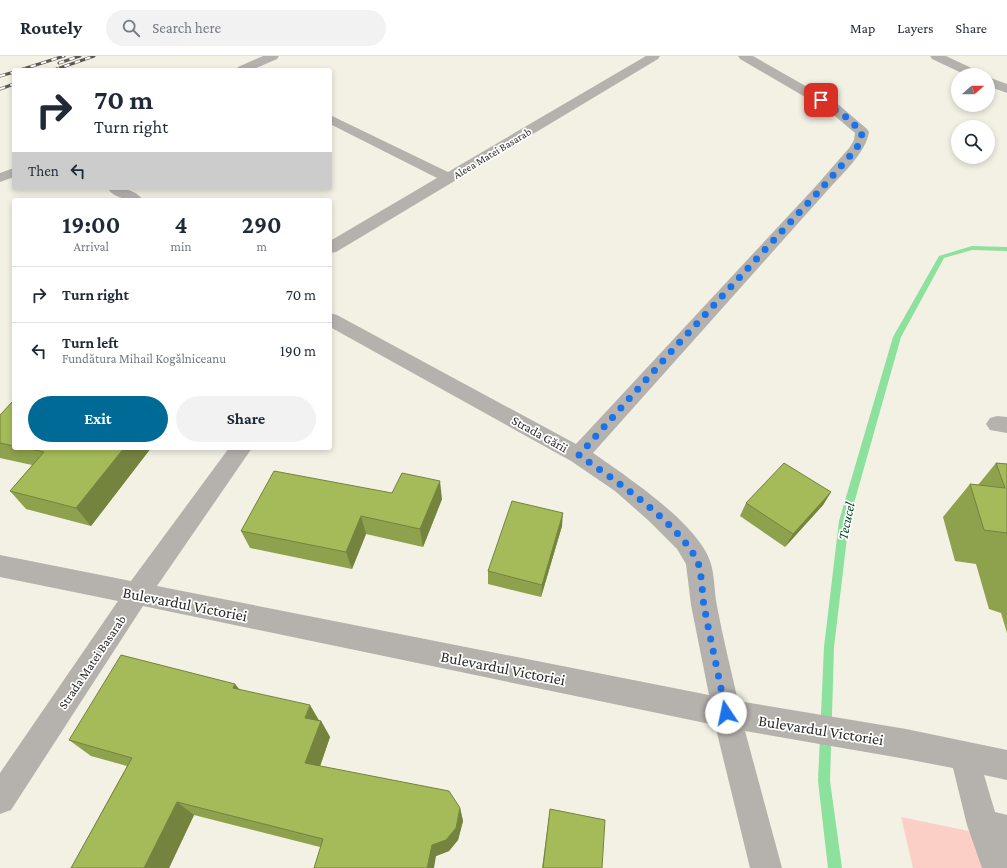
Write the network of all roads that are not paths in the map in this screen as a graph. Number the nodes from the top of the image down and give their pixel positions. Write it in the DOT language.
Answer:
graph roads {
  1 [pos="273,56"];
  2 [pos="654,56"];
  3 [pos="744,56"];
  4 [pos="936,56"];
  5 [pos="246,68"];
  6 [pos="961,68"];
  7 [pos="332,120"];
  8 [pos="12,173"];
  9 [pos="0,178"];
  10 [pos="449,178"];
  11 [pos="118,190"];
  12 [pos="132,198"];
  13 [pos="332,247"];
  14 [pos="332,322"];
  15 [pos="240,450"];
  16 [pos="579,455"];
  17 [pos="0,566"];
  18 [pos="137,594"];
  19 [pos="726,713"];
  20 [pos="964,756"];
  21 [pos="1007,765"];
  22 [pos="0,799"];
  23 [pos="995,828"];
  24 [pos="766,868"];
  25 [pos="998,868"];
  1 -- 5 [label="street"];
  2 -- 10 [label="street, Aleea Matei Basarab"];
  3 -- 16 [label="street"];
  4 -- 6 [label="street"];
  7 -- 10 [label="street"];
  8 -- 9 [label="street"];
  10 -- 13 [label="street, Aleea Matei Basarab"];
  11 -- 12 [label="street"];
  14 -- 16 [label="street, Strada Gării"];
  15 -- 18 [label="street, Strada Matei Basarab"];
  16 -- 19 [label="street, Strada Gării"];
  17 -- 18 [label="street, Bulevardul Victoriei"];
  18 -- 19 [label="street, Bulevardul Victoriei"];
  18 -- 22 [label="street, Strada Matei Basarab"];
  19 -- 20 [label="street, Bulevardul Victoriei"];
  19 -- 24 [label="street, Strada Gării"];
  20 -- 21 [label="street, Bulevardul Victoriei"];
  20 -- 23 [label="street"];
  23 -- 25 [label="street"];
}
